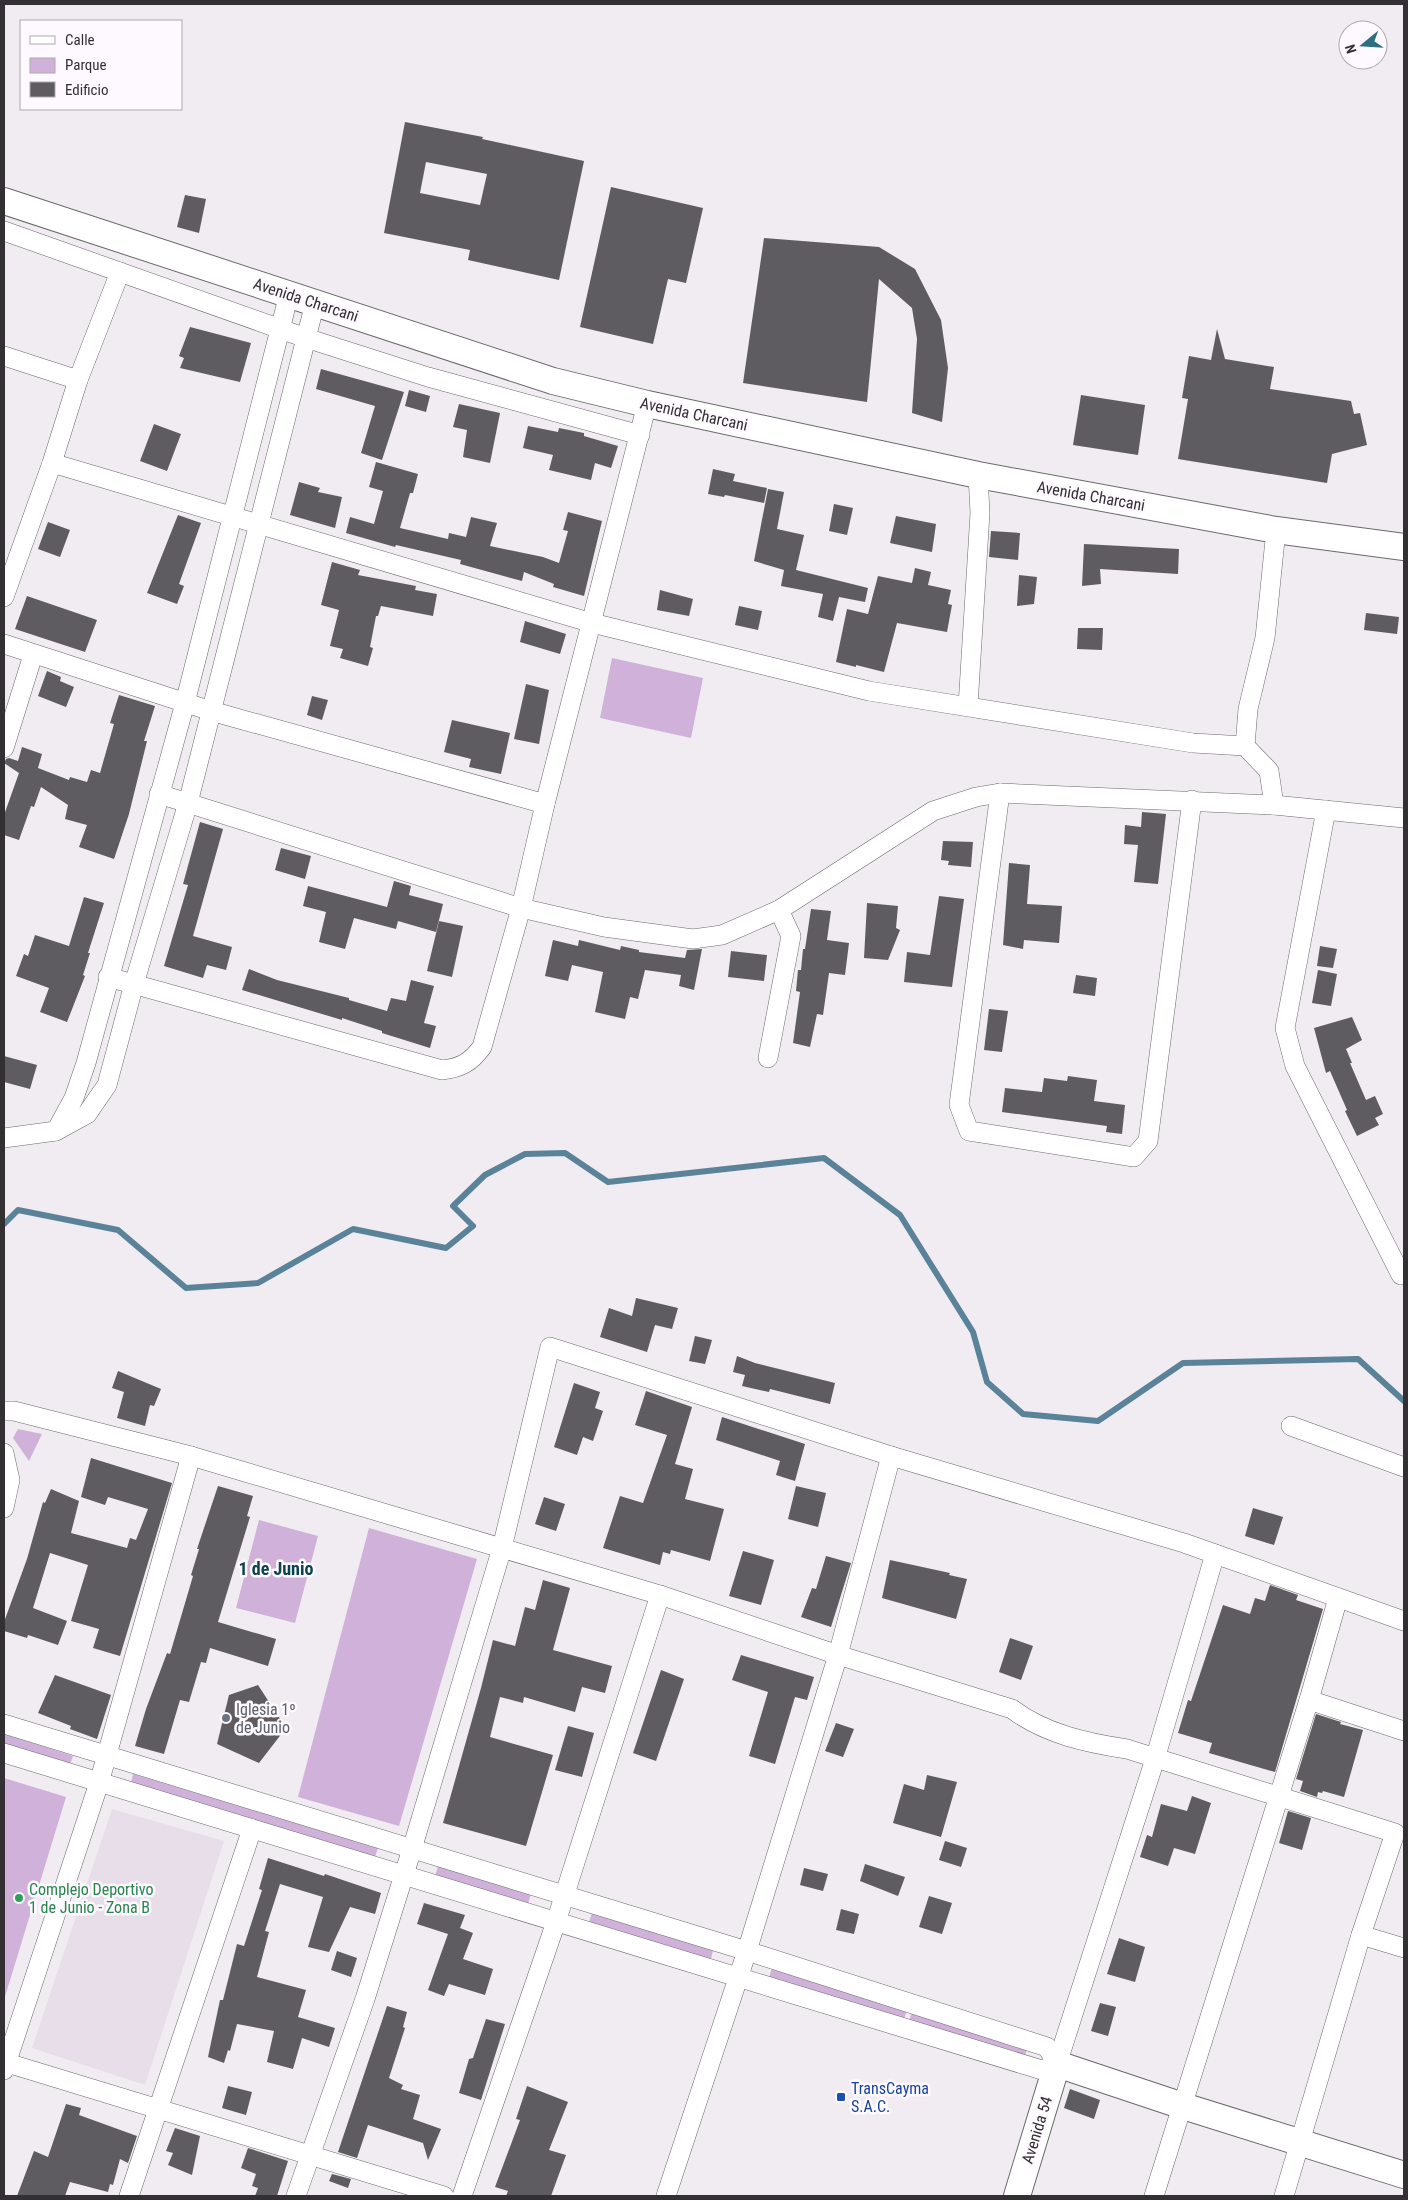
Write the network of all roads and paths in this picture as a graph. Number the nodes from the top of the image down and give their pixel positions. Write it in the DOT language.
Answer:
graph roads {
  1 [pos="4,201"];
  2 [pos="4,231"];
  3 [pos="120,272"];
  4 [pos="289,294"];
  5 [pos="315,303"];
  6 [pos="281,329"];
  7 [pos="306,338"];
  8 [pos="4,356"];
  9 [pos="78,380"];
  10 [pos="647,404"];
  11 [pos="640,435"];
  12 [pos="52,463"];
  13 [pos="978,475"];
  14 [pos="232,516"];
  15 [pos="259,524"];
  16 [pos="1276,530"];
  17 [pos="1404,547"];
  18 [pos="4,597"];
  19 [pos="592,623"];
  20 [pos="4,644"];
  21 [pos="33,654"];
  22 [pos="185,703"];
  23 [pos="968,706"];
  24 [pos="211,711"];
  25 [pos="1245,746"];
  26 [pos="4,748"];
  27 [pos="1000,793"];
  28 [pos="159,794"];
  29 [pos="1192,800"];
  30 [pos="188,804"];
  31 [pos="545,804"];
  32 [pos="1274,805"];
  33 [pos="1326,810"];
  34 [pos="1404,818"];
  35 [pos="521,908"];
  36 [pos="779,910"];
  37 [pos="108,977"];
  38 [pos="134,984"];
  39 [pos="768,1058"];
  40 [pos="56,1131"];
  41 [pos="4,1138"];
  42 [pos="1401,1275"];
  43 [pos="4,1411"];
  44 [pos="1291,1426"];
  45 [pos="4,1453"];
  46 [pos="191,1456"];
  47 [pos="891,1456"];
  48 [pos="1404,1467"];
  49 [pos="4,1508"];
  50 [pos="502,1548"];
  51 [pos="1215,1554"];
  52 [pos="660,1595"];
  53 [pos="1338,1598"];
  54 [pos="1404,1621"];
  55 [pos="838,1655"];
  56 [pos="1309,1700"];
  57 [pos="4,1724"];
  58 [pos="1404,1731"];
  59 [pos="4,1753"];
  60 [pos="106,1757"];
  61 [pos="1155,1759"];
  62 [pos="99,1783"];
  63 [pos="1278,1798"];
  64 [pos="252,1829"];
  65 [pos="412,1849"];
  66 [pos="403,1875"];
  67 [pos="564,1895"];
  68 [pos="556,1922"];
  69 [pos="1361,1935"];
  70 [pos="1404,1948"];
  71 [pos="747,1951"];
  72 [pos="737,1976"];
  73 [pos="1057,2064"];
  74 [pos="5,2065"];
  75 [pos="1182,2106"];
  76 [pos="158,2108"];
  77 [pos="1302,2142"];
  78 [pos="310,2156"];
  79 [pos="1404,2175"];
  80 [pos="129,2196"];
  81 [pos="296,2196"];
  82 [pos="444,2196"];
  83 [pos="462,2196"];
  84 [pos="666,2196"];
  85 [pos="1017,2196"];
  86 [pos="1154,2196"];
  87 [pos="1284,2196"];
  1 -- 4 [label="main road, Avenida Charcani"];
  2 -- 3 [label="street"];
  3 -- 6 [label="street"];
  3 -- 9 [label="street"];
  4 -- 5 [label="main road, Avenida Charcani"];
  4 -- 6 [label="street"];
  5 -- 7 [label="street"];
  5 -- 10 [label="main road, Avenida Charcani"];
  6 -- 7 [label="street"];
  6 -- 14 [label="street"];
  7 -- 11 [label="street"];
  7 -- 15 [label="street"];
  8 -- 9 [label="street"];
  9 -- 12 [label="street"];
  10 -- 11 [label="street"];
  10 -- 13 [label="main road, Avenida Charcani"];
  11 -- 19 [label="street"];
  12 -- 14 [label="street"];
  12 -- 18 [label="street"];
  13 -- 16 [label="main road, Avenida Charcani"];
  13 -- 23 [label="street"];
  14 -- 15 [label="street"];
  14 -- 22 [label="street"];
  15 -- 19 [label="street"];
  15 -- 24 [label="street"];
  16 -- 17 [label="main road, Avenida Charcani"];
  16 -- 25 [label="street"];
  19 -- 23 [label="street"];
  19 -- 31 [label="street"];
  20 -- 21 [label="street"];
  21 -- 22 [label="street"];
  21 -- 26 [label="street"];
  22 -- 24 [label="street"];
  22 -- 28 [label="street"];
  23 -- 25 [label="street"];
  24 -- 30 [label="street"];
  24 -- 31 [label="street"];
  25 -- 32 [label="street"];
  27 -- 29 [label="street"];
  27 -- 29 [label="street"];
  27 -- 36 [label="street"];
  28 -- 30 [label="street"];
  28 -- 37 [label="street"];
  29 -- 32 [label="street"];
  30 -- 35 [label="street"];
  30 -- 38 [label="street"];
  31 -- 35 [label="street"];
  32 -- 33 [label="street"];
  33 -- 34 [label="street"];
  33 -- 42 [label="street"];
  35 -- 36 [label="street"];
  35 -- 38 [label="street"];
  36 -- 39 [label="street"];
  37 -- 38 [label="street"];
  37 -- 40 [label="street"];
  38 -- 40 [label="street"];
  40 -- 41 [label="street"];
  43 -- 46 [label="street"];
  44 -- 48 [label="street"];
  45 -- 49 [label="street"];
  46 -- 50 [label="street"];
  46 -- 60 [label="street"];
  47 -- 50 [label="street"];
  47 -- 51 [label="street"];
  47 -- 55 [label="street"];
  50 -- 52 [label="street"];
  50 -- 65 [label="street"];
  51 -- 53 [label="street"];
  51 -- 61 [label="street"];
  52 -- 55 [label="street"];
  52 -- 67 [label="street"];
  53 -- 54 [label="street"];
  53 -- 56 [label="street"];
  55 -- 61 [label="street"];
  55 -- 71 [label="street"];
  56 -- 58 [label="street"];
  56 -- 63 [label="street"];
  57 -- 60 [label="street"];
  59 -- 62 [label="street"];
  60 -- 62 [label="street"];
  60 -- 65 [label="street"];
  61 -- 63 [label="street"];
  61 -- 73 [label="street"];
  62 -- 64 [label="street"];
  62 -- 74 [label="street"];
  63 -- 69 [label="street"];
  63 -- 75 [label="street"];
  64 -- 66 [label="street"];
  64 -- 76 [label="street"];
  65 -- 66 [label="street"];
  65 -- 67 [label="street"];
  66 -- 68 [label="street"];
  66 -- 78 [label="street"];
  67 -- 68 [label="street"];
  67 -- 71 [label="street"];
  68 -- 72 [label="street"];
  68 -- 83 [label="street"];
  69 -- 70 [label="street"];
  69 -- 77 [label="street"];
  71 -- 72 [label="street"];
  71 -- 73 [label="street"];
  72 -- 73 [label="street"];
  72 -- 84 [label="street"];
  73 -- 75 [label="main road"];
  73 -- 85 [label="main road, Avenida 54"];
  74 -- 76 [label="street"];
  75 -- 77 [label="main road"];
  75 -- 86 [label="street"];
  76 -- 78 [label="street"];
  76 -- 80 [label="street"];
  77 -- 79 [label="main road"];
  77 -- 87 [label="street"];
  78 -- 81 [label="street"];
  78 -- 82 [label="street"];
}
